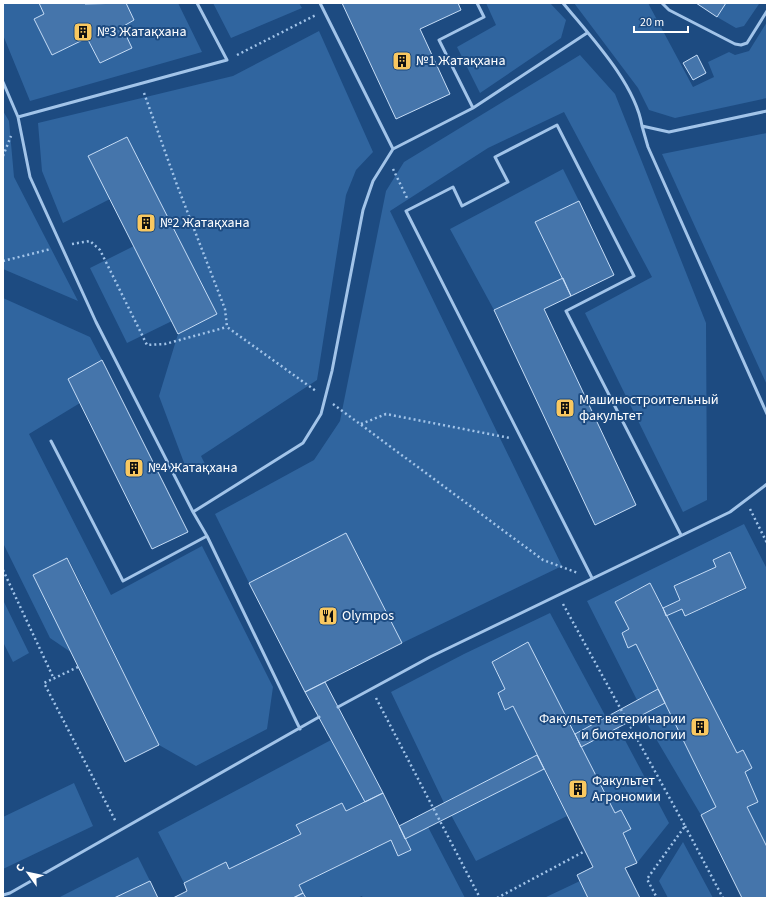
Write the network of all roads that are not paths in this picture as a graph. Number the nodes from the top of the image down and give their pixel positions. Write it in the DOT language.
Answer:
graph roads {
  1 [pos="197,3"];
  2 [pos="320,3"];
  3 [pos="477,3"];
  4 [pos="563,3"];
  5 [pos="662,3"];
  6 [pos="767,11"];
  7 [pos="587,33"];
  8 [pos="3,82"];
  9 [pos="473,108"];
  10 [pos="767,111"];
  11 [pos="18,117"];
  12 [pos="642,126"];
  13 [pos="393,149"];
  14 [pos="767,414"];
  15 [pos="51,441"];
  16 [pos="767,484"];
  17 [pos="193,512"];
  18 [pos="681,535"];
  19 [pos="207,536"];
  20 [pos="592,578"];
  21 [pos="338,707"];
  22 [pos="319,717"];
  23 [pos="300,729"];
  24 [pos="3,895"];
  1 -- 11 [label="lane"];
  2 -- 13 [label="lane"];
  3 -- 9 [label="lane"];
  4 -- 7 [label="lane"];
  5 -- 6 [label="lane"];
  7 -- 9 [label="lane"];
  7 -- 12 [label="lane"];
  8 -- 11 [label="lane"];
  9 -- 13 [label="lane"];
  10 -- 12 [label="lane"];
  11 -- 17 [label="lane"];
  12 -- 14 [label="lane"];
  13 -- 17 [label="lane"];
  15 -- 19 [label="lane"];
  16 -- 18 [label="lane"];
  17 -- 19 [label="lane"];
  18 -- 20 [label="lane"];
  18 -- 20 [label="lane"];
  19 -- 23 [label="lane"];
  20 -- 21 [label="lane"];
  22 -- 23 [label="lane"];
  23 -- 24 [label="lane"];
}
